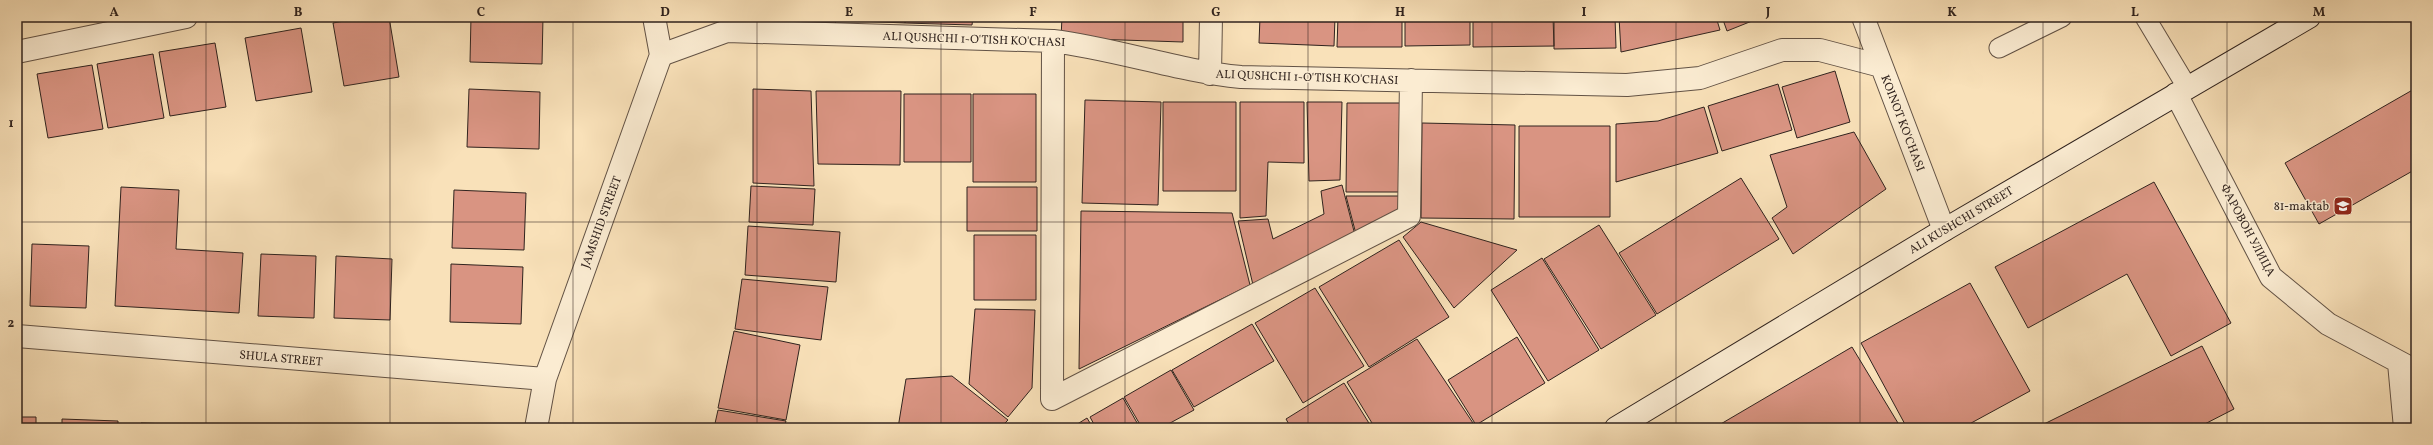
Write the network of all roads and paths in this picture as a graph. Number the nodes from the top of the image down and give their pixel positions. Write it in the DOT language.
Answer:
graph roads {
  1 [pos="186,17"];
  2 [pos="654,17"];
  3 [pos="1211,17"];
  4 [pos="1863,17"];
  5 [pos="2062,17"];
  6 [pos="2145,17"];
  7 [pos="2309,17"];
  8 [pos="727,24"];
  9 [pos="1053,41"];
  10 [pos="1999,48"];
  11 [pos="17,52"];
  12 [pos="661,55"];
  13 [pos="1881,66"];
  14 [pos="1210,74"];
  15 [pos="1411,80"];
  16 [pos="2182,91"];
  17 [pos="1944,230"];
  18 [pos="17,336"];
  19 [pos="2407,367"];
  20 [pos="545,379"];
  21 [pos="536,428"];
  22 [pos="1616,428"];
  23 [pos="2405,428"];
  1 -- 11 [label="street"];
  2 -- 12 [label="street"];
  3 -- 14 [label="street"];
  4 -- 13 [label="street, KOINOT KO'CHASI"];
  5 -- 10 [label="lane"];
  6 -- 16 [label="lane"];
  7 -- 16 [label="street, ALI KUSHCHI STREET"];
  8 -- 9 [label="street, ALI QUSHCHI 1-O'TISH KO'CHASI"];
  8 -- 12 [label="street, ALI QUSHCHI 1-O'TISH KO'CHASI"];
  9 -- 14 [label="street, ALI QUSHCHI 1-O'TISH KO'CHASI"];
  9 -- 15 [label="street"];
  12 -- 20 [label="street, JAMSHID STREET"];
  13 -- 15 [label="street, ALI QUSHCHI 1-O'TISH KO'CHASI"];
  13 -- 17 [label="street, KOINOT KO'CHASI"];
  14 -- 15 [label="street, ALI QUSHCHI 1-O'TISH KO'CHASI"];
  16 -- 17 [label="street, ALI KUSHCHI STREET"];
  16 -- 19 [label="street, ФАРОВОН УЛИЦА"];
  17 -- 22 [label="street, ALI KUSHCHI STREET"];
  18 -- 20 [label="street, SHULA STREET"];
  19 -- 23 [label="street"];
  20 -- 21 [label="street, JAMSHID STREET"];
}
